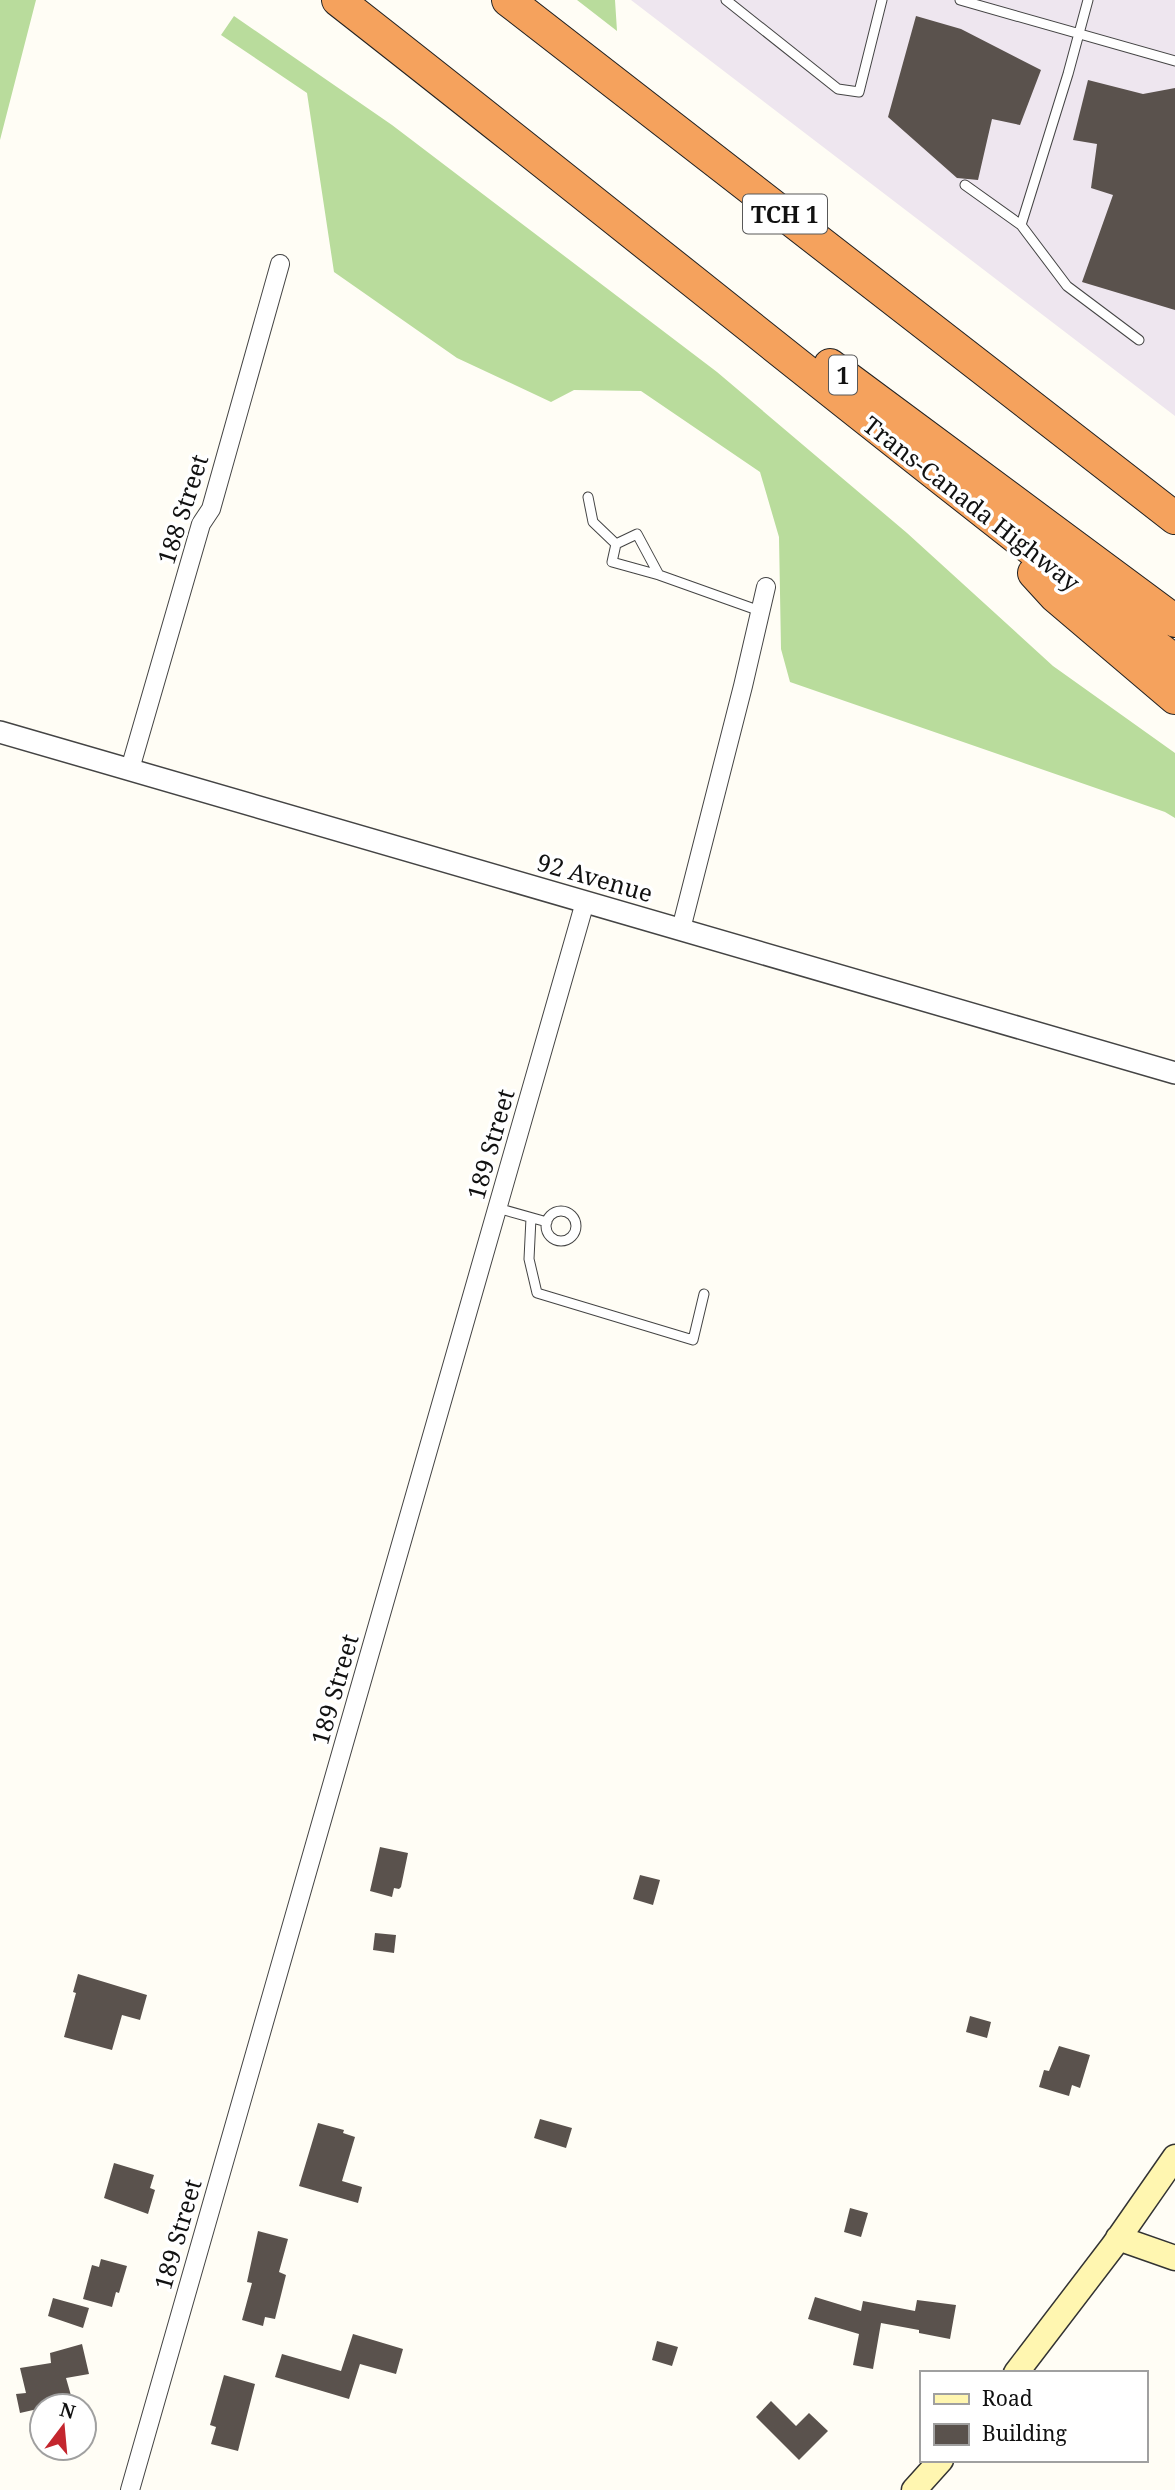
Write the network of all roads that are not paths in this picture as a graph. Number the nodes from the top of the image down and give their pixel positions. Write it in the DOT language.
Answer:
graph roads {
  1 [pos="338,0"];
  2 [pos="508,0"];
  3 [pos="726,0"];
  4 [pos="882,0"];
  5 [pos="960,0"];
  6 [pos="1088,0"];
  7 [pos="1079,32"];
  8 [pos="1175,61"];
  9 [pos="508,133"];
  10 [pos="965,184"];
  11 [pos="1021,225"];
  12 [pos="279,264"];
  13 [pos="1139,340"];
  14 [pos="588,497"];
  15 [pos="972,505"];
  16 [pos="1175,518"];
  17 [pos="616,544"];
  18 [pos="659,575"];
  19 [pos="766,587"];
  20 [pos="760,611"];
  21 [pos="1175,621"];
  22 [pos="1175,661"];
  23 [pos="1175,698"];
  24 [pos="0,732"];
  25 [pos="130,769"];
  26 [pos="585,902"];
  27 [pos="681,929"];
  28 [pos="1175,1073"];
  29 [pos="497,1208"];
  30 [pos="531,1218"];
  31 [pos="547,1222"];
  32 [pos="704,1294"];
  33 [pos="1175,2157"];
  34 [pos="1118,2238"];
  35 [pos="1175,2258"];
  36 [pos="1018,2371"];
  37 [pos="939,2462"];
  38 [pos="130,2490"];
  39 [pos="914,2490"];
  1 -- 9 [label="highway, Trans-Canada Highway"];
  2 -- 16 [label="highway, TCH 1"];
  3 -- 4 [label="lane"];
  5 -- 7 [label="lane"];
  6 -- 7 [label="lane"];
  7 -- 8 [label="lane"];
  7 -- 11 [label="lane"];
  9 -- 15 [label="highway, Trans-Canada Highway"];
  9 -- 21 [label="highway, Trans-Canada Highway / 1"];
  10 -- 11 [label="lane"];
  11 -- 13 [label="lane"];
  12 -- 25 [label="street, 188 Street"];
  14 -- 17 [label="lane"];
  15 -- 22 [label="highway, Trans-Canada Highway"];
  15 -- 23 [label="highway"];
  17 -- 18 [label="lane"];
  17 -- 18 [label="lane"];
  18 -- 20 [label="lane"];
  19 -- 20 [label="street"];
  20 -- 27 [label="street"];
  24 -- 25 [label="street, 92 Avenue"];
  25 -- 26 [label="street, 92 Avenue"];
  26 -- 27 [label="street, 92 Avenue"];
  26 -- 29 [label="street, 189 Street"];
  27 -- 28 [label="street, 92 Avenue"];
  29 -- 30 [label="lane"];
  29 -- 38 [label="street, 189 Street"];
  30 -- 31 [label="lane"];
  30 -- 32 [label="lane"];
  33 -- 34 [label="main road"];
  34 -- 35 [label="main road"];
  34 -- 36 [label="main road"];
  37 -- 39 [label="main road"];
}
